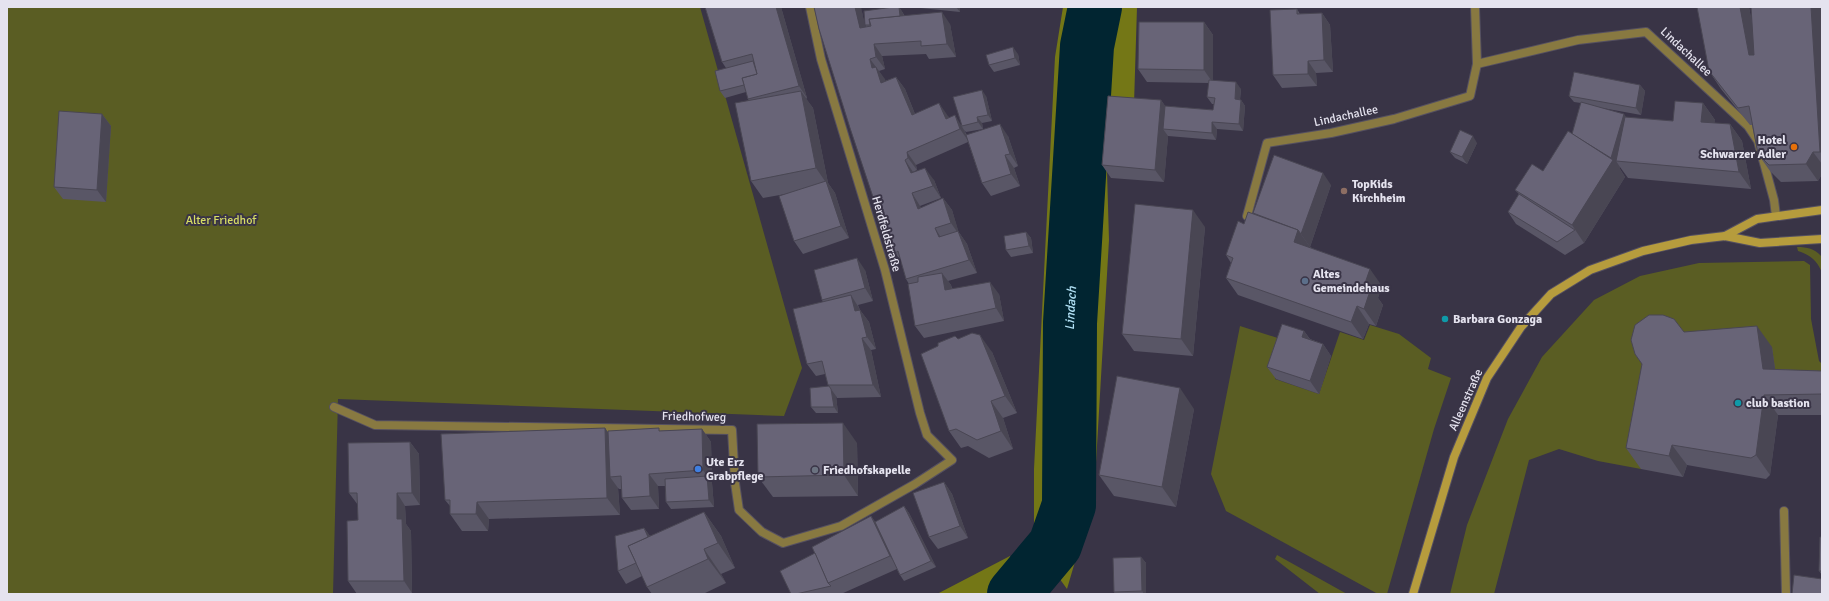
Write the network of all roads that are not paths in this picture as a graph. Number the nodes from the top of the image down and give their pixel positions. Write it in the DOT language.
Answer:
graph roads {
  1 [pos="810,7"];
  2 [pos="1475,7"];
  3 [pos="1477,64"];
  4 [pos="1822,210"];
  5 [pos="1247,216"];
  6 [pos="1776,216"];
  7 [pos="1725,236"];
  8 [pos="1822,239"];
  9 [pos="334,407"];
  10 [pos="952,460"];
  11 [pos="1784,511"];
  12 [pos="1413,594"];
  13 [pos="1786,594"];
  1 -- 10 [label="street, Herdfeldstraße"];
  2 -- 3 [label="street, Lindachallee"];
  3 -- 5 [label="street, Lindachallee"];
  3 -- 6 [label="street, Lindachallee"];
  4 -- 6 [label="street, Alleenstraße"];
  6 -- 7 [label="street, Alleenstraße"];
  7 -- 8 [label="street, Alleenstraße"];
  7 -- 12 [label="street, Alleenstraße"];
  9 -- 10 [label="street, Friedhofweg"];
  11 -- 13 [label="street"];
}
